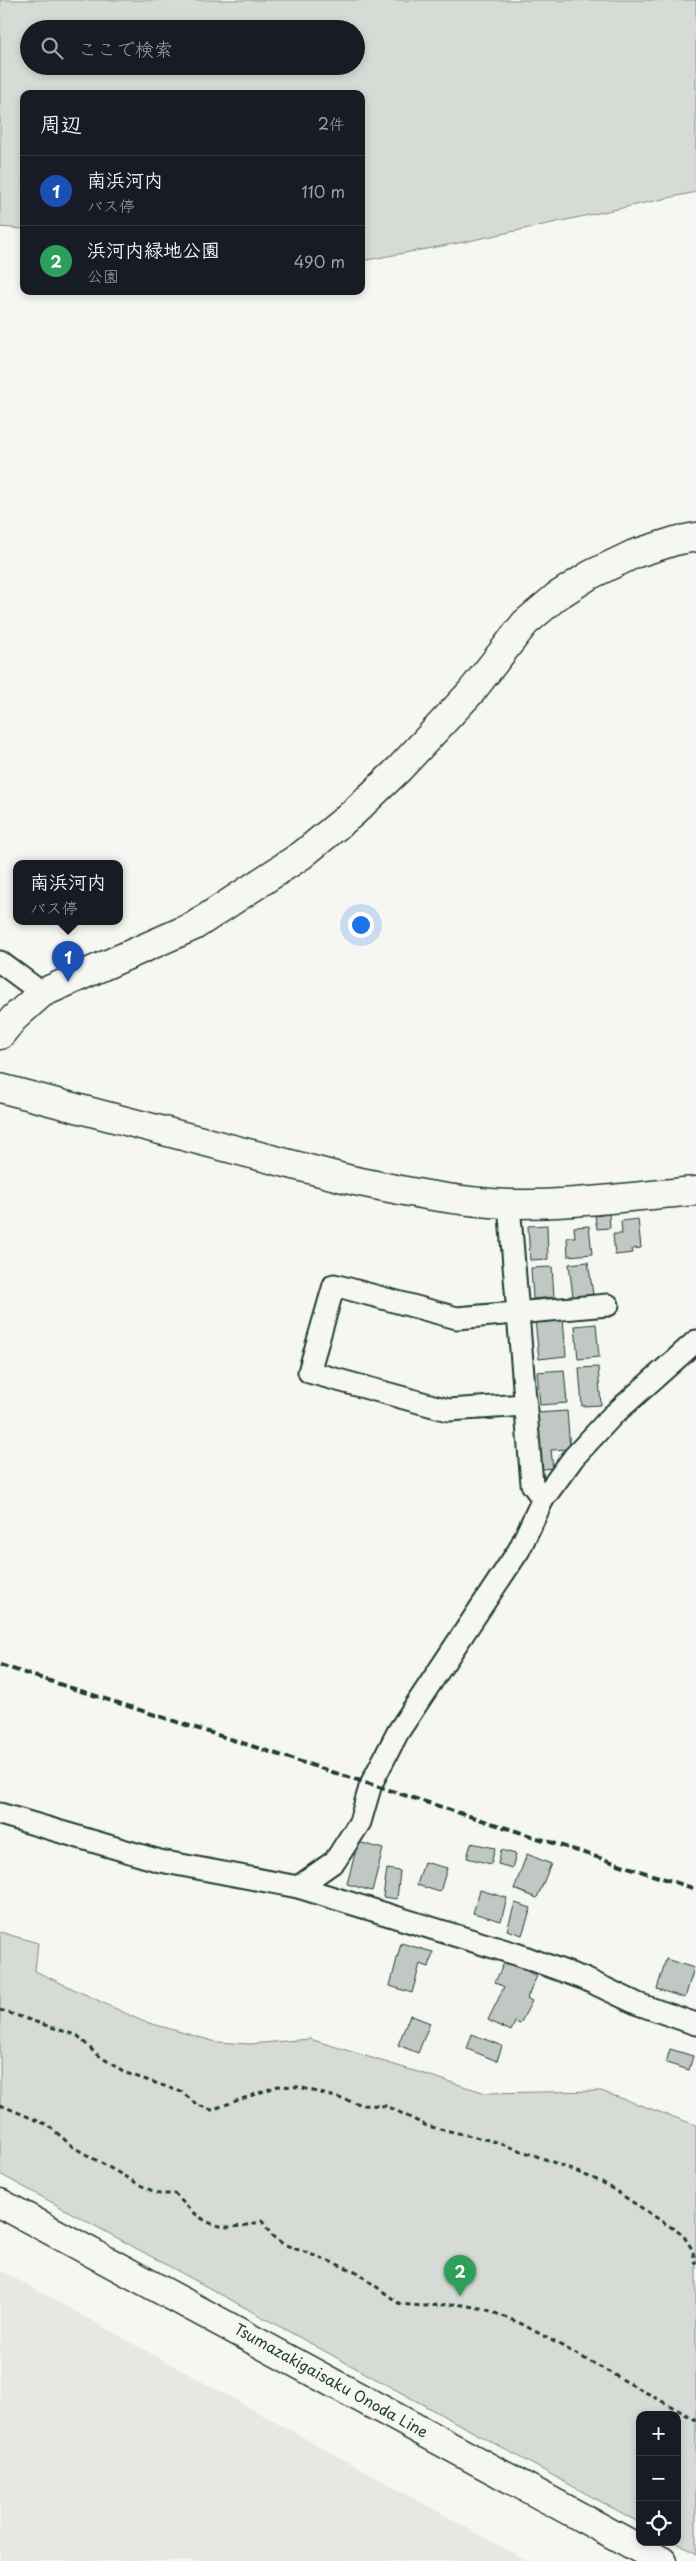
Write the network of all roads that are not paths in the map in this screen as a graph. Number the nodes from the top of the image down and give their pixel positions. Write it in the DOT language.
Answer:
graph roads {
  1 [pos="696,538"];
  2 [pos="0,962"];
  3 [pos="42,993"];
  4 [pos="0,1035"];
  5 [pos="0,1088"];
  6 [pos="696,1191"];
  7 [pos="509,1204"];
  8 [pos="608,1305"];
  9 [pos="518,1312"];
  10 [pos="696,1341"];
  11 [pos="526,1405"];
  12 [pos="543,1499"];
  13 [pos="0,1814"];
  14 [pos="298,1887"];
  15 [pos="696,2024"];
  16 [pos="0,2203"];
  17 [pos="662,2561"];
  1 -- 3 [label="street"];
  2 -- 3 [label="street"];
  3 -- 4 [label="street"];
  5 -- 7 [label="street"];
  6 -- 7 [label="street"];
  7 -- 9 [label="street"];
  8 -- 9 [label="street"];
  9 -- 11 [label="street"];
  9 -- 11 [label="street"];
  10 -- 12 [label="street"];
  11 -- 12 [label="street"];
  12 -- 14 [label="street"];
  13 -- 14 [label="street"];
  14 -- 15 [label="street"];
  16 -- 17 [label="street, Tsumazakigaisaku Onoda Line"];
}
